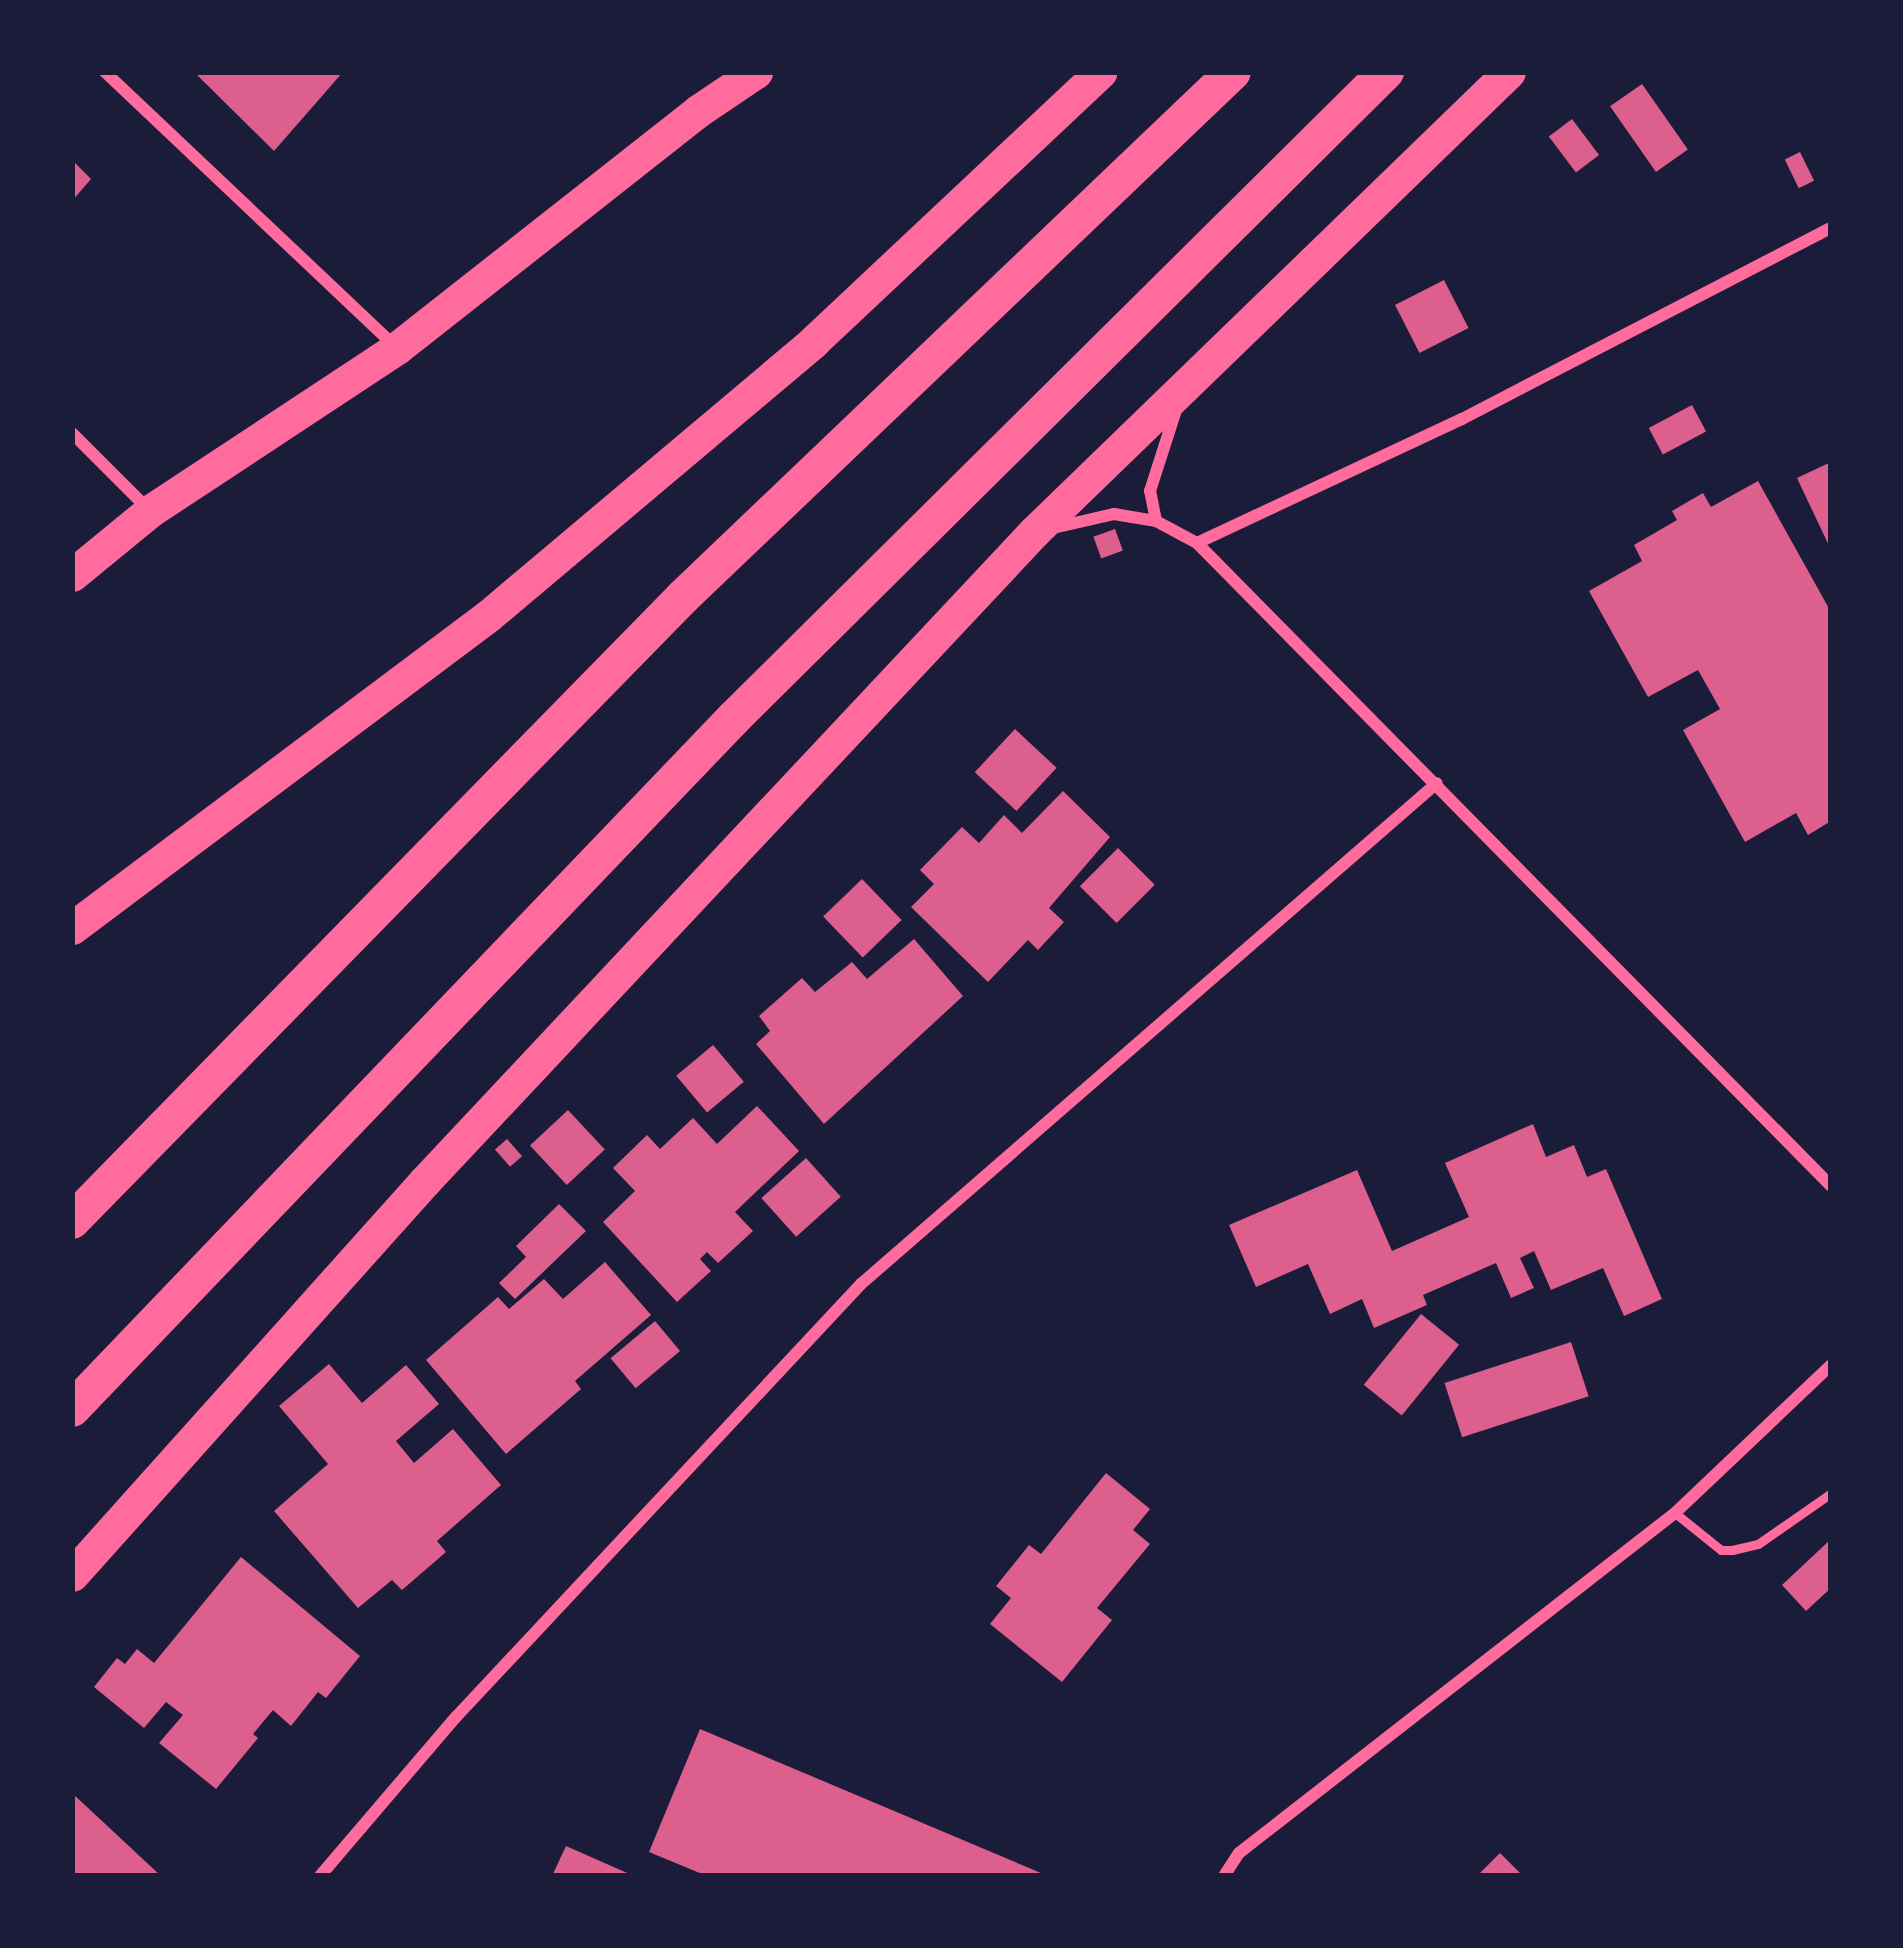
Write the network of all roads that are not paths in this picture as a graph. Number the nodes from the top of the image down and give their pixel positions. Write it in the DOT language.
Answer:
graph roads {
  1 [pos="105,72"];
  2 [pos="756,72"];
  3 [pos="1100,72"];
  4 [pos="1233,72"];
  5 [pos="1386,72"];
  6 [pos="1509,72"];
  7 [pos="1831,228"];
  8 [pos="397,348"];
  9 [pos="1184,386"];
  10 [pos="72,433"];
  11 [pos="150,511"];
  12 [pos="1156,521"];
  13 [pos="1034,532"];
  14 [pos="1197,543"];
  15 [pos="72,575"];
  16 [pos="1437,783"];
  17 [pos="72,928"];
  18 [pos="1831,1186"];
  19 [pos="72,1221"];
  20 [pos="1831,1365"];
  21 [pos="72,1408"];
  22 [pos="1831,1493"];
  23 [pos="1675,1513"];
  24 [pos="72,1575"];
  25 [pos="320,1876"];
  26 [pos="1224,1876"];
  1 -- 8 [label="street"];
  2 -- 8 [label="highway"];
  3 -- 17 [label="highway"];
  4 -- 19 [label="highway"];
  5 -- 21 [label="highway"];
  6 -- 9 [label="highway"];
  7 -- 14 [label="street"];
  8 -- 11 [label="highway"];
  9 -- 12 [label="street"];
  9 -- 13 [label="highway"];
  10 -- 11 [label="street"];
  11 -- 15 [label="highway"];
  12 -- 13 [label="street"];
  12 -- 14 [label="street"];
  13 -- 24 [label="highway"];
  14 -- 16 [label="street"];
  16 -- 18 [label="street"];
  16 -- 25 [label="street"];
  20 -- 23 [label="street"];
  22 -- 23 [label="lane"];
  23 -- 26 [label="street"];
}
